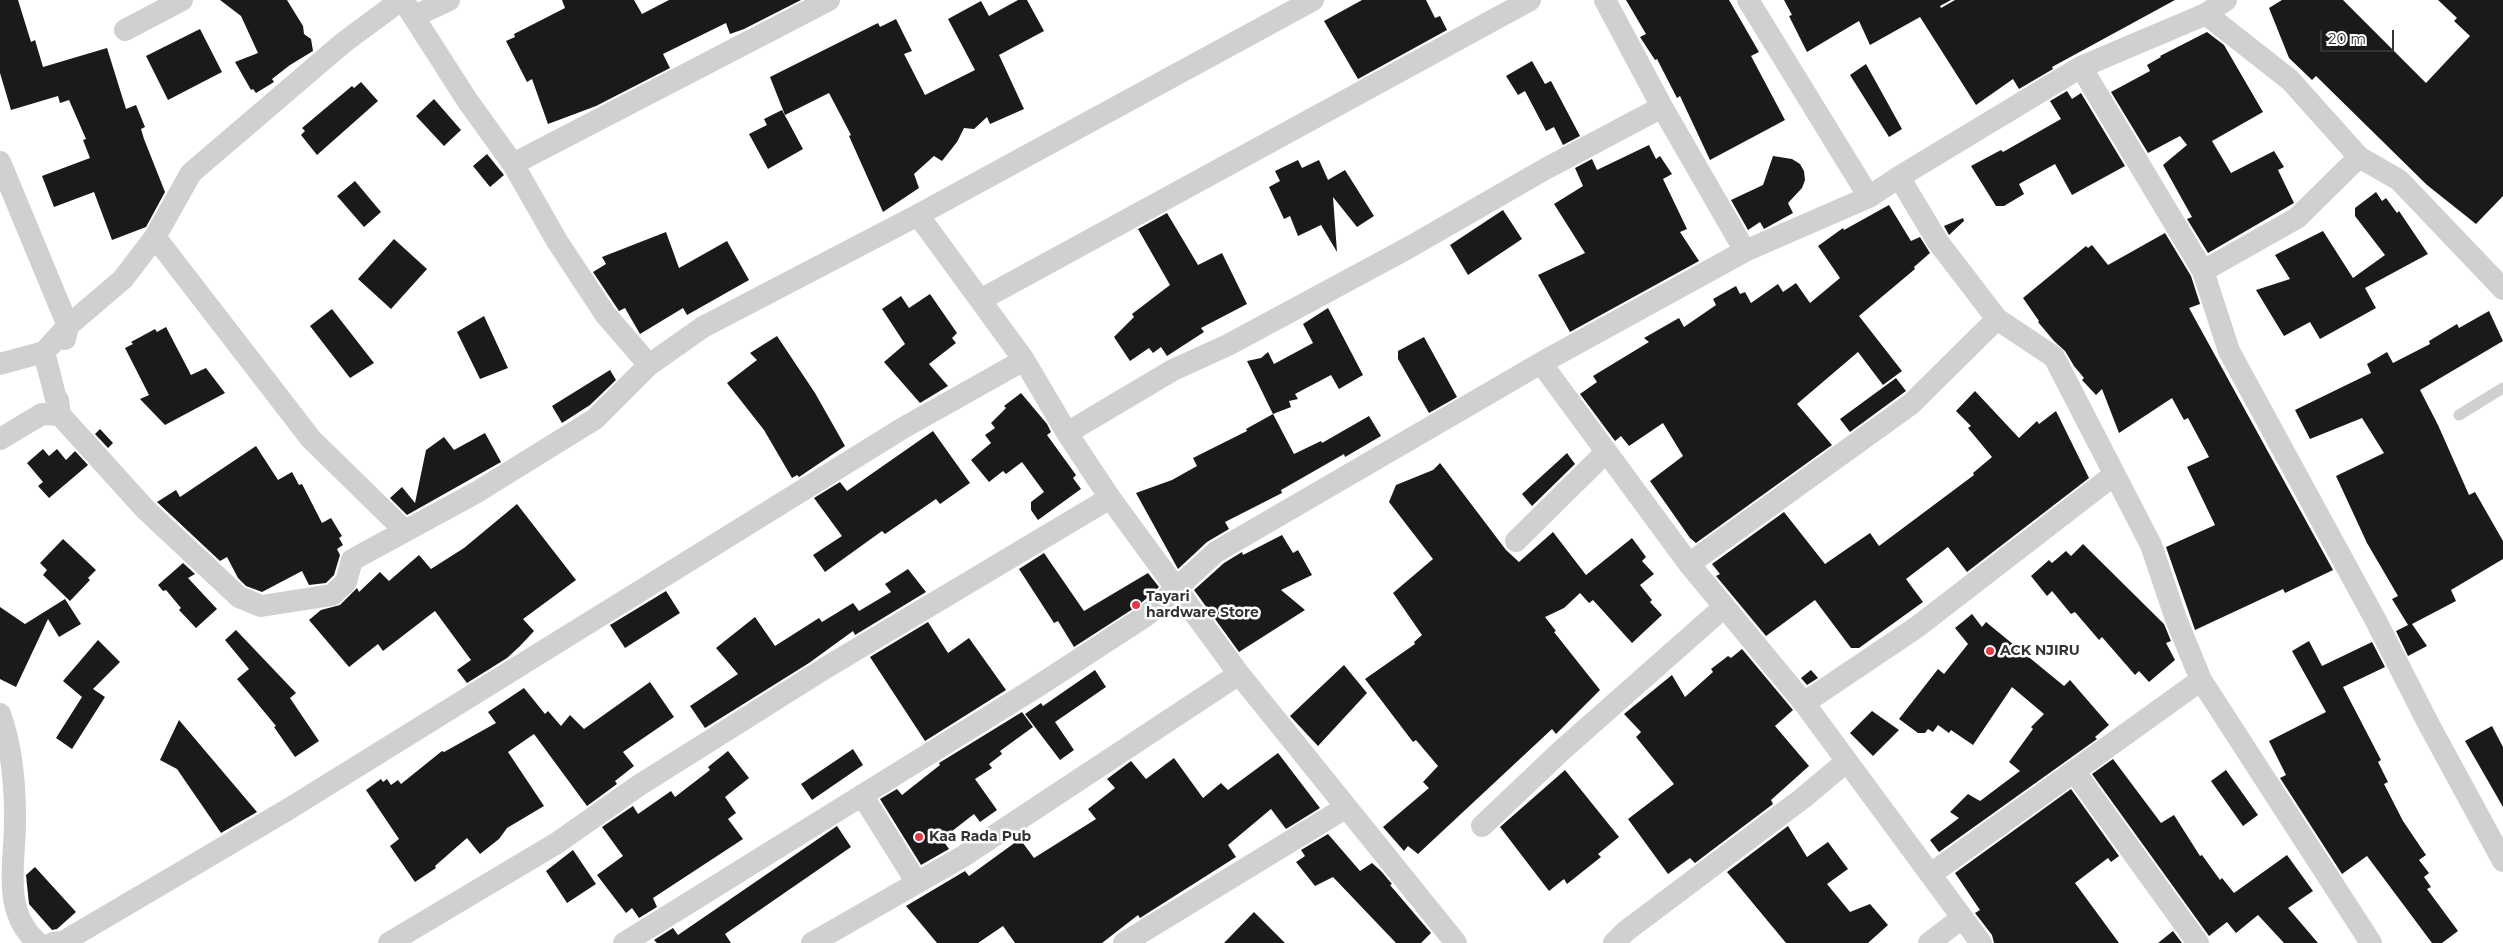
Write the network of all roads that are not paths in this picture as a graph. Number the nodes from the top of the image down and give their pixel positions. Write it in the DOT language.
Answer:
graph roads {
  1 [pos="182,0"];
  2 [pos="449,0"];
  3 [pos="829,0"];
  4 [pos="1312,0"];
  5 [pos="1530,0"];
  6 [pos="1605,0"];
  7 [pos="1748,0"];
  8 [pos="2226,0"];
  9 [pos="406,5"];
  10 [pos="2206,14"];
  11 [pos="125,30"];
  12 [pos="2082,68"];
  13 [pos="1662,108"];
  14 [pos="2359,157"];
  15 [pos="0,162"];
  16 [pos="512,164"];
  17 [pos="1899,177"];
  18 [pos="1869,197"];
  19 [pos="918,215"];
  20 [pos="155,237"];
  21 [pos="1745,251"];
  22 [pos="2203,271"];
  23 [pos="2503,289"];
  24 [pos="982,299"];
  25 [pos="1997,319"];
  26 [pos="68,326"];
  27 [pos="44,352"];
  28 [pos="1024,360"];
  29 [pos="1541,362"];
  30 [pos="0,364"];
  31 [pos="649,365"];
  32 [pos="2503,388"];
  33 [pos="60,415"];
  34 [pos="2459,415"];
  35 [pos="1067,433"];
  36 [pos="0,440"];
  37 [pos="1606,452"];
  38 [pos="2114,476"];
  39 [pos="1110,498"];
  40 [pos="404,530"];
  41 [pos="1516,541"];
  42 [pos="1689,564"];
  43 [pos="1177,590"];
  44 [pos="1724,607"];
  45 [pos="1239,674"];
  46 [pos="2201,680"];
  47 [pos="1804,704"];
  48 [pos="0,714"];
  49 [pos="1847,762"];
  50 [pos="2074,771"];
  51 [pos="862,795"];
  52 [pos="1345,808"];
  53 [pos="1482,826"];
  54 [pos="2503,861"];
  55 [pos="1931,874"];
  56 [pos="917,882"];
  57 [pos="1962,918"];
  58 [pos="38,943"];
  59 [pos="52,943"];
  60 [pos="389,943"];
  61 [pos="624,943"];
  62 [pos="812,943"];
  63 [pos="1124,943"];
  64 [pos="1456,943"];
  65 [pos="1614,943"];
  66 [pos="1929,943"];
  67 [pos="1981,943"];
  68 [pos="2198,943"];
  69 [pos="2371,943"];
  1 -- 11 [label="street"];
  2 -- 9 [label="street"];
  3 -- 16 [label="street"];
  4 -- 19 [label="street"];
  5 -- 24 [label="street"];
  6 -- 13 [label="street"];
  7 -- 18 [label="street"];
  8 -- 10 [label="street"];
  9 -- 16 [label="street"];
  9 -- 20 [label="street"];
  10 -- 12 [label="street"];
  10 -- 14 [label="street"];
  12 -- 17 [label="street"];
  12 -- 22 [label="street"];
  13 -- 21 [label="street"];
  13 -- 35 [label="street"];
  14 -- 22 [label="street"];
  14 -- 23 [label="street"];
  15 -- 26 [label="street"];
  16 -- 31 [label="street"];
  17 -- 18 [label="street"];
  17 -- 25 [label="street"];
  18 -- 21 [label="street"];
  19 -- 24 [label="street"];
  19 -- 31 [label="street"];
  20 -- 26 [label="street"];
  20 -- 40 [label="street"];
  21 -- 29 [label="street"];
  22 -- 54 [label="street"];
  24 -- 28 [label="street"];
  25 -- 38 [label="street"];
  25 -- 42 [label="street"];
  26 -- 27 [label="street"];
  26 -- 33 [label="street"];
  27 -- 30 [label="street"];
  27 -- 33 [label="street"];
  28 -- 35 [label="street"];
  28 -- 59 [label="street"];
  29 -- 37 [label="street"];
  29 -- 43 [label="street"];
  31 -- 40 [label="street"];
  32 -- 34 [label="lane"];
  33 -- 36 [label="street"];
  33 -- 40 [label="street"];
  35 -- 39 [label="street"];
  37 -- 41 [label="street"];
  37 -- 42 [label="street"];
  38 -- 46 [label="street"];
  38 -- 47 [label="street"];
  39 -- 43 [label="street"];
  39 -- 60 [label="street"];
  42 -- 44 [label="street"];
  43 -- 45 [label="street"];
  43 -- 51 [label="street"];
  44 -- 47 [label="street"];
  44 -- 53 [label="street"];
  45 -- 52 [label="street"];
  45 -- 56 [label="street"];
  46 -- 50 [label="street"];
  46 -- 69 [label="street"];
  47 -- 49 [label="street"];
  48 -- 58 [label="street"];
  49 -- 55 [label="street"];
  49 -- 65 [label="street"];
  50 -- 55 [label="street"];
  50 -- 68 [label="street"];
  51 -- 56 [label="street"];
  51 -- 61 [label="street"];
  52 -- 63 [label="street"];
  52 -- 64 [label="street"];
  55 -- 57 [label="street"];
  56 -- 62 [label="street"];
  57 -- 66 [label="street"];
  57 -- 67 [label="street"];
}
